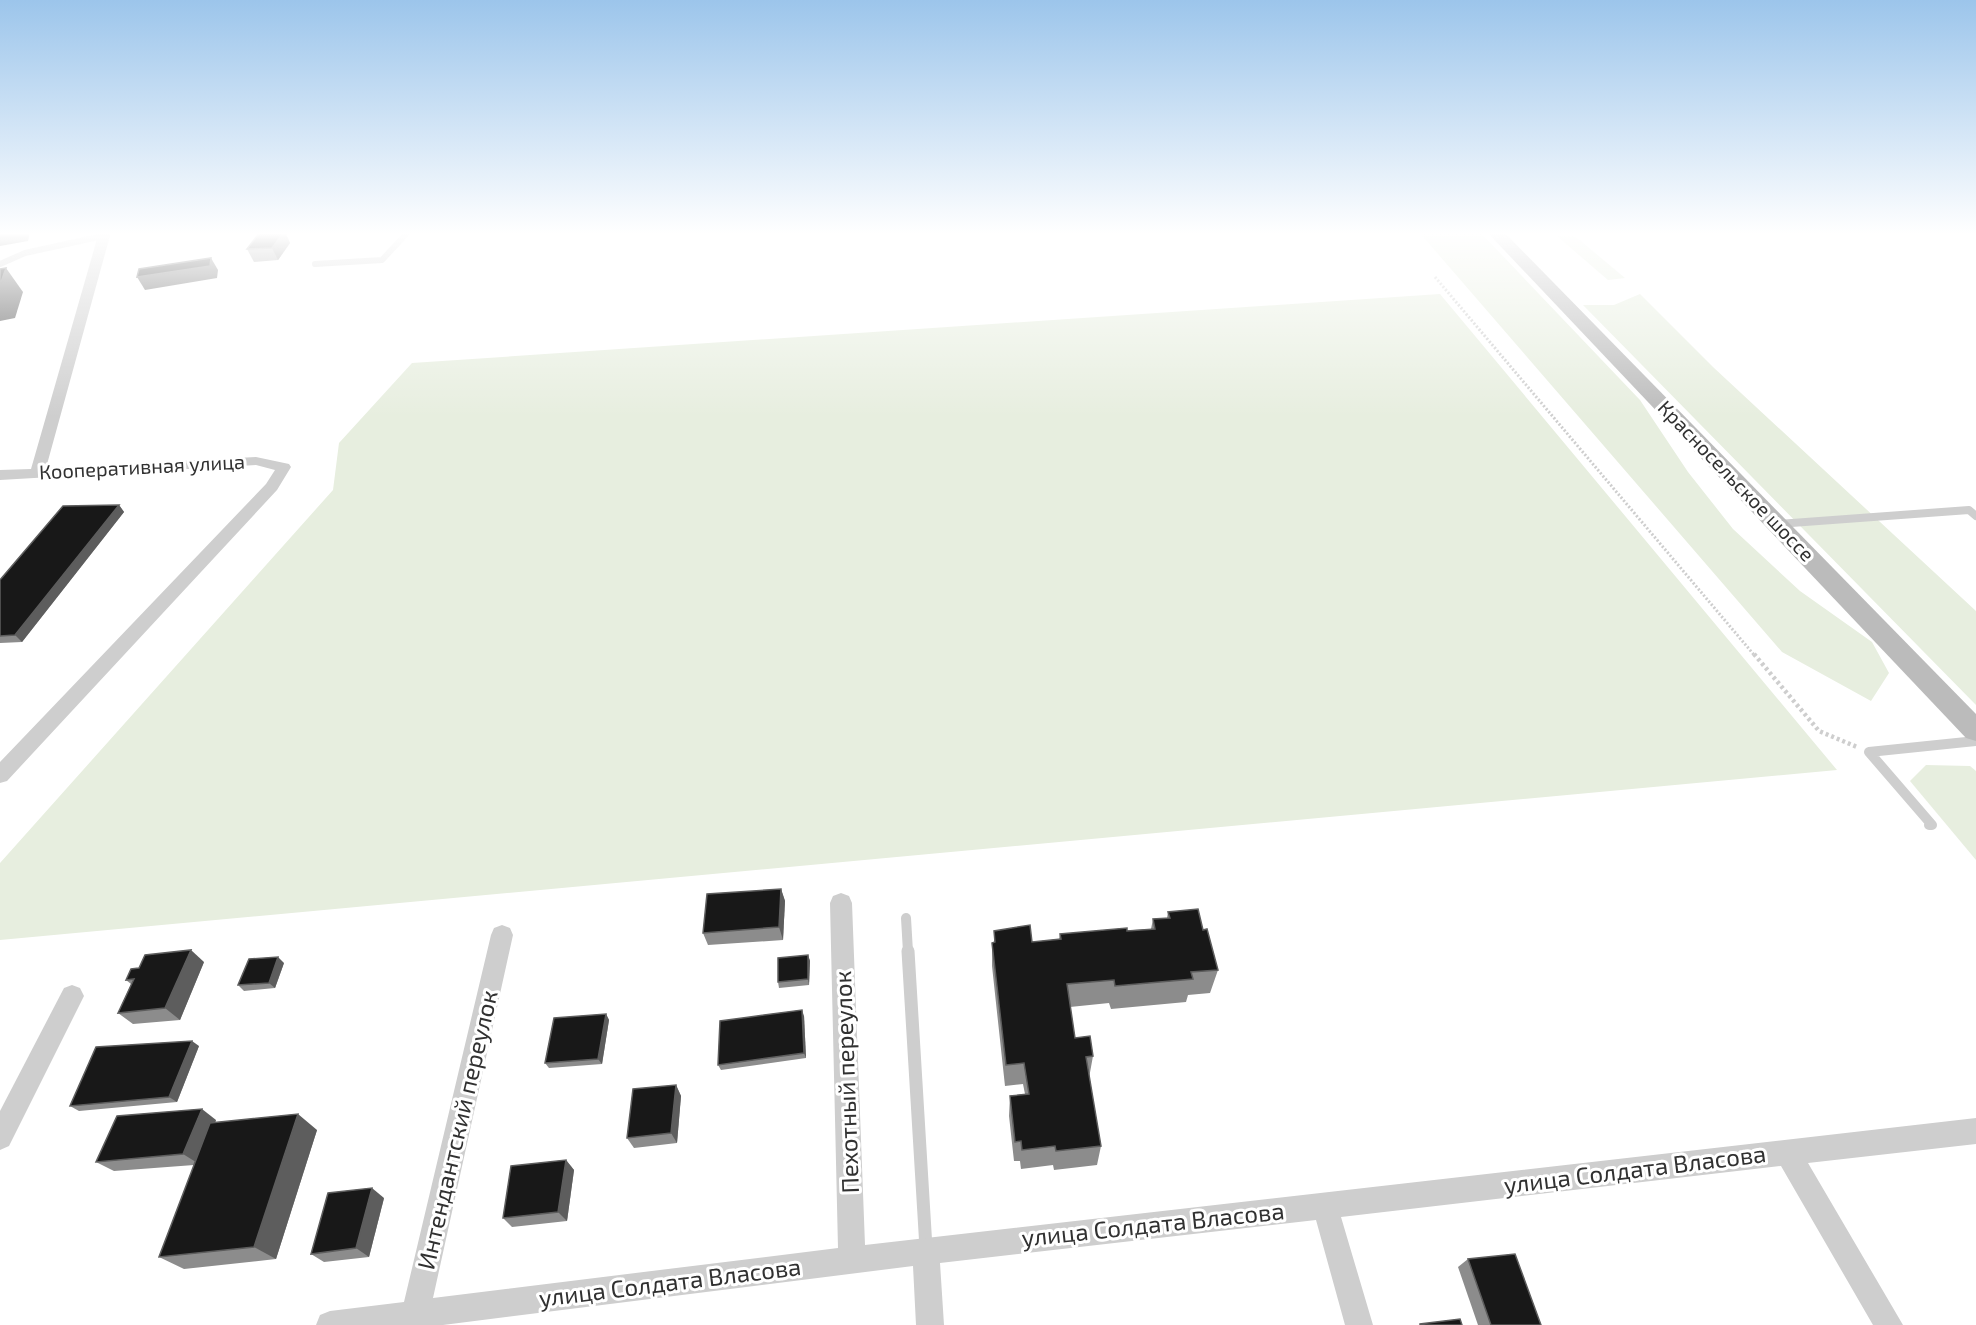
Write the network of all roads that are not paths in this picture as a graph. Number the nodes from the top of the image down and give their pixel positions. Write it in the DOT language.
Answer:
graph roads {
  1 [pos="87,294"];
  2 [pos="1555,294"];
  3 [pos="37,473"];
  4 [pos="0,475"];
  5 [pos="1976,516"];
  6 [pos="1777,524"];
  7 [pos="1976,731"];
  8 [pos="1976,741"];
  9 [pos="0,775"];
  10 [pos="1929,825"];
  11 [pos="841,903"];
  12 [pos="906,918"];
  13 [pos="502,935"];
  14 [pos="72,996"];
  15 [pos="1976,1131"];
  16 [pos="0,1137"];
  17 [pos="1788,1152"];
  18 [pos="1324,1206"];
  19 [pos="926,1251"];
  20 [pos="852,1260"];
  21 [pos="414,1320"];
  22 [pos="330,1325"];
  23 [pos="930,1325"];
  24 [pos="1359,1325"];
  25 [pos="1889,1325"];
  1 -- 3 [label="street"];
  2 -- 6 [label="main road, Красносельское шоссе"];
  3 -- 4 [label="street, Кооперативная улица"];
  3 -- 9 [label="street, Кооперативная улица"];
  5 -- 6 [label="lane"];
  6 -- 7 [label="main road, Красносельское шоссе"];
  8 -- 10 [label="lane"];
  11 -- 20 [label="street, Пехотный переулок"];
  12 -- 19 [label="lane"];
  13 -- 21 [label="street, Интендантский переулок"];
  14 -- 16 [label="street"];
  15 -- 17 [label="street, улица Солдата Власова"];
  17 -- 18 [label="street, улица Солдата Власова"];
  17 -- 25 [label="street"];
  18 -- 19 [label="street, улица Солдата Власова"];
  18 -- 24 [label="street"];
  19 -- 20 [label="street, улица Солдата Власова"];
  19 -- 23 [label="street"];
  20 -- 21 [label="street, улица Солдата Власова"];
  21 -- 22 [label="street, улица Солдата Власова"];
}
